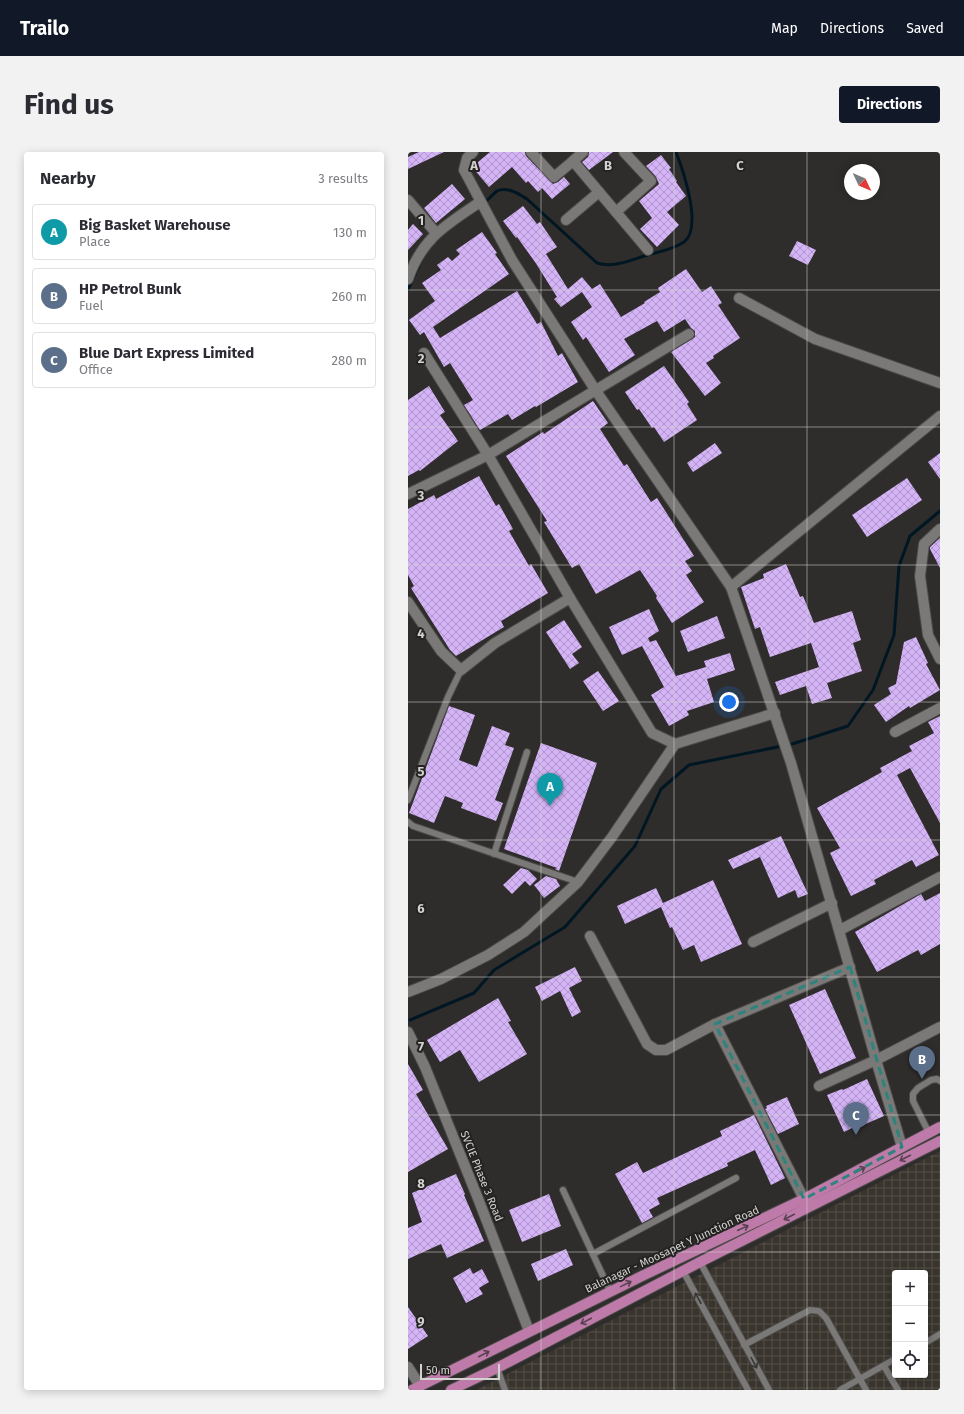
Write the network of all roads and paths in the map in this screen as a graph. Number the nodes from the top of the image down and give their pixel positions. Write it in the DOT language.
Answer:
graph roads {
  1 [pos="473,152"];
  2 [pos="531,152"];
  3 [pos="583,152"];
  4 [pos="624,152"];
  5 [pos="573,161"];
  6 [pos="599,192"];
  7 [pos="408,200"];
  8 [pos="480,202"];
  9 [pos="616,212"];
  10 [pos="566,220"];
  11 [pos="436,233"];
  12 [pos="648,250"];
  13 [pos="408,279"];
  14 [pos="739,298"];
  15 [pos="689,334"];
  16 [pos="424,353"];
  17 [pos="940,383"];
  18 [pos="596,391"];
  19 [pos="940,416"];
  20 [pos="488,455"];
  21 [pos="408,494"];
  22 [pos="940,529"];
  23 [pos="731,587"];
  24 [pos="570,598"];
  25 [pos="408,602"];
  26 [pos="940,659"];
  27 [pos="461,670"];
  28 [pos="940,708"];
  29 [pos="775,713"];
  30 [pos="895,732"];
  31 [pos="675,744"];
  32 [pos="527,752"];
  33 [pos="408,800"];
  34 [pos="408,822"];
  35 [pos="494,854"];
  36 [pos="940,877"];
  37 [pos="578,882"];
  38 [pos="832,903"];
  39 [pos="840,930"];
  40 [pos="590,936"];
  41 [pos="753,942"];
  42 [pos="850,967"];
  43 [pos="408,992"];
  44 [pos="715,1024"];
  45 [pos="940,1028"];
  46 [pos="408,1032"];
  47 [pos="876,1060"];
  48 [pos="940,1081"];
  49 [pos="819,1086"];
  50 [pos="940,1127"];
  51 [pos="929,1133"];
  52 [pos="940,1141"];
  53 [pos="902,1147"];
  54 [pos="736,1178"];
  55 [pos="563,1190"];
  56 [pos="804,1199"];
  57 [pos="593,1254"];
  58 [pos="700,1262"];
  59 [pos="683,1271"];
  60 [pos="610,1291"];
  61 [pos="529,1331"];
  62 [pos="940,1334"];
  63 [pos="927,1342"];
  64 [pos="744,1345"];
  65 [pos="892,1361"];
  66 [pos="884,1366"];
  67 [pos="408,1367"];
  68 [pos="497,1368"];
  69 [pos="859,1379"];
  70 [pos="416,1388"];
  71 [pos="451,1390"];
  72 [pos="505,1390"];
  73 [pos="748,1390"];
  74 [pos="769,1390"];
  75 [pos="840,1390"];
  76 [pos="866,1390"];
  77 [pos="898,1390"];
  1 -- 8 [label="street"];
  2 -- 5 [label="street"];
  3 -- 5 [label="street"];
  4 -- 9 [label="street"];
  5 -- 6 [label="street"];
  6 -- 9 [label="street"];
  6 -- 10 [label="street"];
  7 -- 11 [label="street"];
  8 -- 11 [label="street"];
  8 -- 18 [label="street"];
  9 -- 12 [label="street"];
  11 -- 13 [label="street"];
  14 -- 17 [label="street"];
  15 -- 18 [label="street"];
  16 -- 20 [label="street"];
  18 -- 20 [label="street"];
  18 -- 23 [label="street"];
  19 -- 23 [label="street"];
  20 -- 21 [label="street"];
  20 -- 24 [label="street"];
  22 -- 26 [label="street"];
  23 -- 29 [label="street"];
  24 -- 27 [label="street"];
  24 -- 31 [label="street"];
  25 -- 27 [label="street"];
  27 -- 33 [label="lane"];
  28 -- 30 [label="street"];
  29 -- 31 [label="street"];
  29 -- 38 [label="street"];
  31 -- 37 [label="street"];
  32 -- 35 [label="lane"];
  34 -- 35 [label="lane"];
  35 -- 37 [label="lane"];
  36 -- 39 [label="street"];
  37 -- 43 [label="street"];
  38 -- 39 [label="street"];
  38 -- 41 [label="street"];
  39 -- 42 [label="street"];
  40 -- 44 [label="street"];
  42 -- 44 [label="street"];
  42 -- 47 [label="street"];
  44 -- 56 [label="street"];
  45 -- 47 [label="street"];
  46 -- 61 [label="street, SVCIE Phase 3 Road"];
  47 -- 49 [label="street"];
  47 -- 53 [label="street"];
  48 -- 51 [label="lane"];
  50 -- 51 [label="main road, Balanagar - Moosapet Y Junction Road"];
  51 -- 53 [label="main road, Balanagar - Moosapet Y Junction Road"];
  52 -- 58 [label="main road, one-way"];
  56 -- 53 [label="main road, Balanagar - Moosapet Y Junction Road, one-way"];
  54 -- 57 [label="lane"];
  55 -- 57 [label="lane"];
  60 -- 56 [label="main road, Balanagar - Moosapet Y Junction Road, one-way"];
  57 -- 60 [label="lane"];
  58 -- 59 [label="main road"];
  58 -- 64 [label="lane"];
  59 -- 68 [label="main road, one-way"];
  73 -- 59 [label="lane, one-way"];
  60 -- 61 [label="main road, Balanagar - Moosapet Y Junction Road"];
  70 -- 61 [label="main road, Balanagar - Moosapet Y Junction Road, one-way"];
  62 -- 63 [label="lane"];
  64 -- 69 [label="lane"];
  64 -- 74 [label="lane, one-way"];
  65 -- 66 [label="lane"];
  66 -- 69 [label="lane"];
  66 -- 77 [label="lane"];
  67 -- 70 [label="street"];
  68 -- 71 [label="main road"];
  68 -- 72 [label="lane"];
  69 -- 75 [label="lane"];
  69 -- 76 [label="lane"];
}
